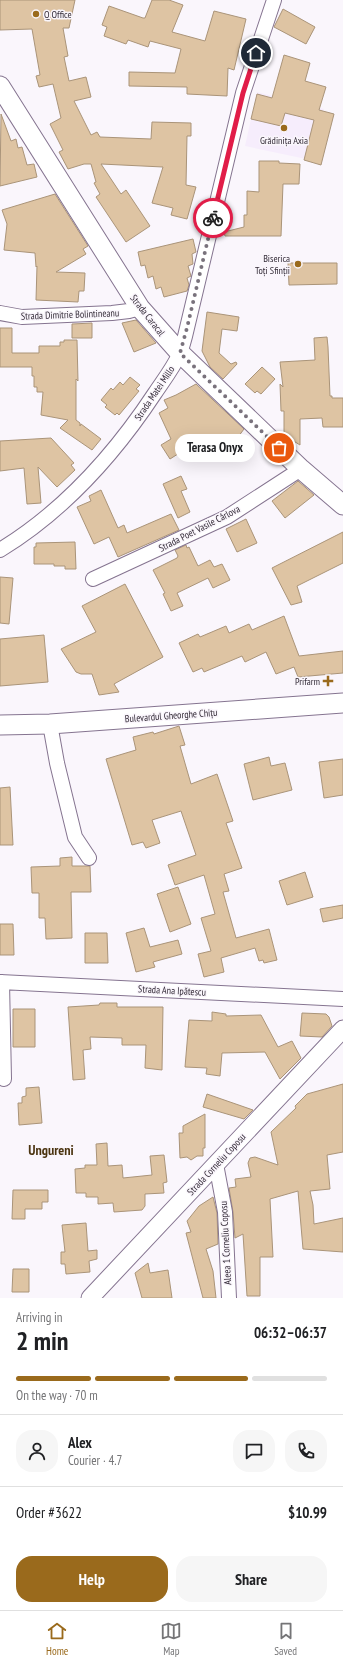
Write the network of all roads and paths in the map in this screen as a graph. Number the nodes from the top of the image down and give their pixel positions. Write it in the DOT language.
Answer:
graph roads {
  1 [pos="274,0"];
  2 [pos="0,86"];
  3 [pos="140,308"];
  4 [pos="0,313"];
  5 [pos="180,353"];
  6 [pos="301,469"];
  7 [pos="343,505"];
  8 [pos="0,550"];
  9 [pos="93,579"];
  10 [pos="343,703"];
  11 [pos="50,724"];
  12 [pos="0,725"];
  13 [pos="88,858"];
  14 [pos="1,982"];
  15 [pos="343,999"];
  16 [pos="343,1029"];
  17 [pos="4,1080"];
  18 [pos="216,1164"];
  19 [pos="90,1298"];
  20 [pos="229,1298"];
  1 -- 5 [label="street, Strada Matei Millo"];
  2 -- 3 [label="main road, Strada Caracal"];
  3 -- 4 [label="street, Strada Dimitrie Bolintineanu"];
  3 -- 5 [label="main road, Strada Caracal"];
  5 -- 6 [label="main road, Strada Caracal"];
  5 -- 8 [label="street, Strada Matei Millo"];
  6 -- 7 [label="main road, Strada Caracal"];
  6 -- 9 [label="street, Strada Poet Vasile Cârlova"];
  10 -- 11 [label="main road, Bulevardul Gheorghe Chițu"];
  11 -- 12 [label="main road, Bulevardul Gheorghe Chițu"];
  11 -- 13 [label="street"];
  14 -- 15 [label="street, Strada Ana Ipătescu"];
  14 -- 17 [label="street"];
  16 -- 18 [label="street, Strada Corneliu Coposu"];
  18 -- 19 [label="street, Strada Corneliu Coposu"];
  18 -- 20 [label="street, Aleea 1 Corneliu Coposu"];
}
